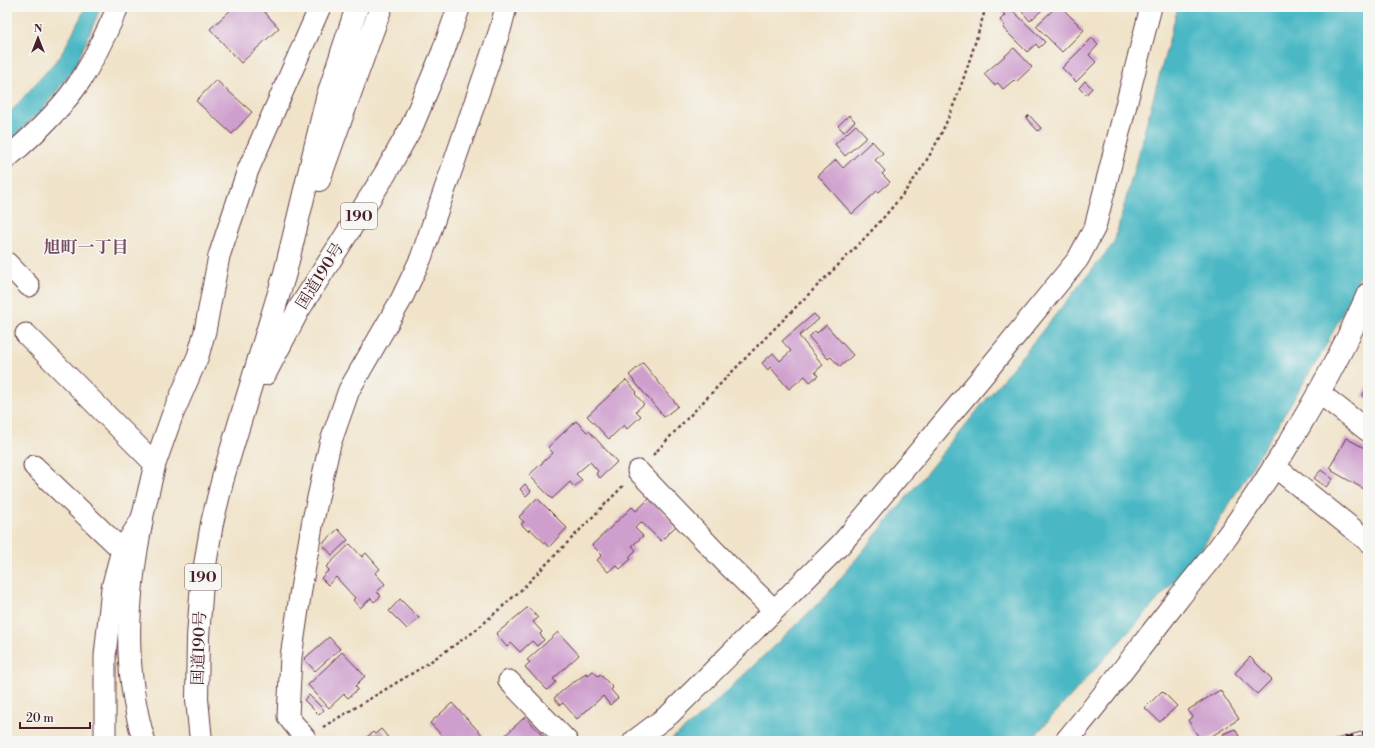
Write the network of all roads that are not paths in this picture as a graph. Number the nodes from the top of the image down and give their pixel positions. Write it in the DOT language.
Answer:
graph roads {
  1 [pos="118,7"];
  2 [pos="320,7"];
  3 [pos="357,7"];
  4 [pos="381,7"];
  5 [pos="459,7"];
  6 [pos="506,7"];
  7 [pos="1151,7"];
  8 [pos="7,158"];
  9 [pos="9,268"];
  10 [pos="285,273"];
  11 [pos="29,286"];
  12 [pos="1368,294"];
  13 [pos="26,334"];
  14 [pos="1318,392"];
  15 [pos="242,416"];
  16 [pos="1368,431"];
  17 [pos="155,464"];
  18 [pos="34,466"];
  19 [pos="1274,466"];
  20 [pos="638,471"];
  21 [pos="142,519"];
  22 [pos="1368,541"];
  23 [pos="122,550"];
  24 [pos="774,610"];
  25 [pos="509,681"];
  26 [pos="305,738"];
  27 [pos="105,741"];
  28 [pos="144,741"];
  29 [pos="201,741"];
  30 [pos="567,741"];
  31 [pos="634,741"];
  32 [pos="1066,741"];
  1 -- 8 [label="street"];
  2 -- 17 [label="street"];
  3 -- 10 [label="main road, 国道190号 / 190"];
  4 -- 10 [label="main road"];
  5 -- 15 [label="main road, 国道190号 / 190"];
  6 -- 26 [label="street"];
  7 -- 24 [label="street"];
  9 -- 11 [label="street"];
  10 -- 15 [label="main road, 国道190号 / 190"];
  12 -- 14 [label="main road"];
  13 -- 17 [label="street"];
  14 -- 16 [label="street"];
  14 -- 19 [label="main road"];
  15 -- 29 [label="main road, 国道190号 / 190"];
  17 -- 21 [label="street"];
  18 -- 23 [label="street"];
  19 -- 22 [label="street"];
  19 -- 32 [label="main road"];
  20 -- 24 [label="street"];
  21 -- 23 [label="street"];
  21 -- 28 [label="main road"];
  23 -- 27 [label="street"];
  24 -- 31 [label="street"];
  25 -- 30 [label="street"];
}
